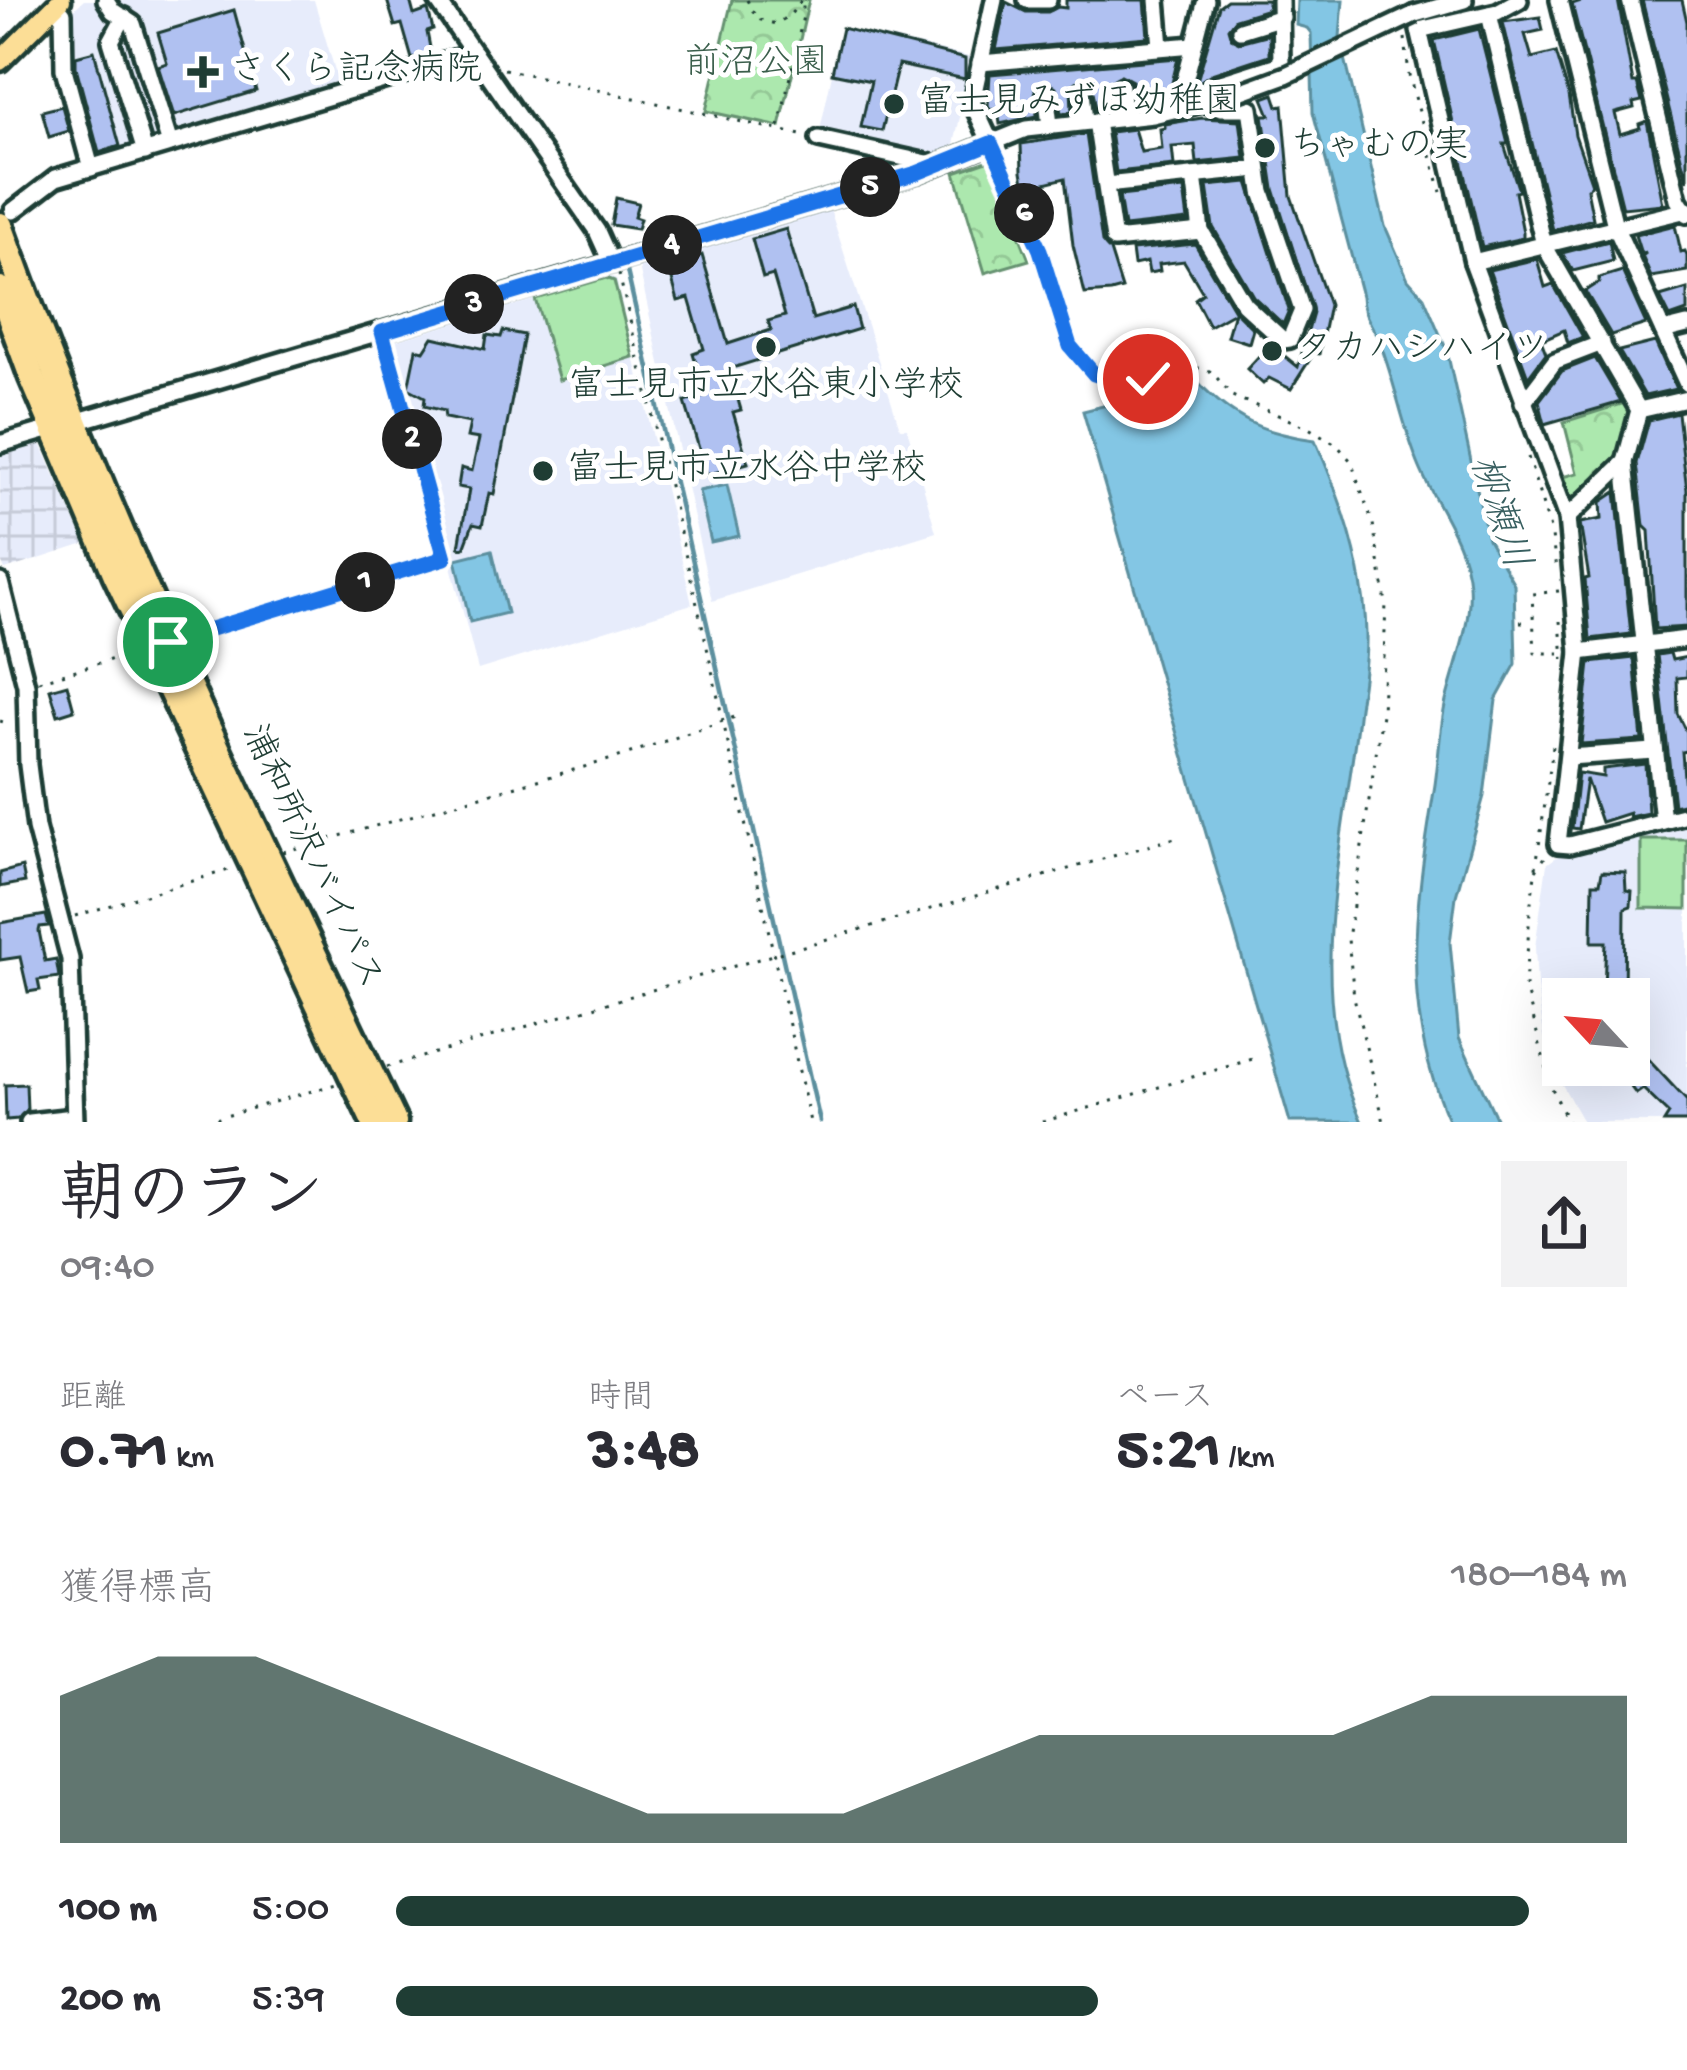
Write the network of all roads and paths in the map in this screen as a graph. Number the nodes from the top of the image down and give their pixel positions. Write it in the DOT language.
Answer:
graph roads {
  1 [pos="106,0"];
  2 [pos="436,0"];
  3 [pos="747,0"];
  4 [pos="802,0"];
  5 [pos="994,0"];
  6 [pos="1027,0"];
  7 [pos="1048,0"];
  8 [pos="1157,0"];
  9 [pos="1464,0"];
  10 [pos="1519,0"];
  11 [pos="1558,0"];
  12 [pos="1630,0"];
  13 [pos="1036,1"];
  14 [pos="1210,2"];
  15 [pos="58,3"];
  16 [pos="1281,9"];
  17 [pos="1489,14"];
  18 [pos="124,17"];
  19 [pos="1240,30"];
  20 [pos="1195,45"];
  21 [pos="1161,47"];
  22 [pos="474,53"];
  23 [pos="0,61"];
  24 [pos="980,63"];
  25 [pos="497,68"];
  26 [pos="149,77"];
  27 [pos="124,85"];
  28 [pos="1120,87"];
  29 [pos="1082,91"];
  30 [pos="1046,93"];
  31 [pos="1207,103"];
  32 [pos="1177,110"];
  33 [pos="1123,118"];
  34 [pos="1090,121"];
  35 [pos="1050,125"];
  36 [pos="778,129"];
  37 [pos="819,139"];
  38 [pos="991,143"];
  39 [pos="170,144"];
  40 [pos="145,152"];
  41 [pos="939,166"];
  42 [pos="91,168"];
  43 [pos="1258,169"];
  44 [pos="1194,176"];
  45 [pos="1106,185"];
  46 [pos="1686,212"];
  47 [pos="6,218"];
  48 [pos="1615,226"];
  49 [pos="1201,231"];
  50 [pos="1544,245"];
  51 [pos="618,260"];
  52 [pos="1473,262"];
  53 [pos="0,289"];
  54 [pos="1687,325"];
  55 [pos="1664,331"];
  56 [pos="382,332"];
  57 [pos="1602,343"];
  58 [pos="1687,384"];
  59 [pos="1687,399"];
  60 [pos="1523,404"];
  61 [pos="1639,410"];
  62 [pos="63,425"];
  63 [pos="0,444"];
  64 [pos="1625,462"];
  65 [pos="1567,518"];
  66 [pos="0,582"];
  67 [pos="1558,591"];
  68 [pos="1560,612"];
  69 [pos="1520,622"];
  70 [pos="1533,622"];
  71 [pos="1687,639"];
  72 [pos="1646,644"];
  73 [pos="159,645"];
  74 [pos="1571,652"];
  75 [pos="1563,671"];
  76 [pos="26,685"];
  77 [pos="735,717"];
  78 [pos="723,721"];
  79 [pos="1554,734"];
  80 [pos="1654,751"];
  81 [pos="1569,757"];
  82 [pos="1687,815"];
  83 [pos="1663,820"];
  84 [pos="1175,838"];
  85 [pos="1558,844"];
  86 [pos="260,858"];
  87 [pos="1535,872"];
  88 [pos="61,920"];
  89 [pos="774,952"];
  90 [pos="1256,1058"];
  91 [pos="362,1075"];
  92 [pos="75,1120"];
  93 [pos="29,1122"];
  94 [pos="205,1122"];
  95 [pos="374,1122"];
  96 [pos="394,1122"];
  97 [pos="810,1122"];
  98 [pos="1042,1122"];
  99 [pos="1384,1122"];
  100 [pos="1568,1122"];
  1 -- 18 [label="street"];
  2 -- 22 [label="street"];
  3 -- 4 [label="path"];
  4 -- 36 [label="path"];
  5 -- 24 [label="street"];
  6 -- 13 [label="street"];
  7 -- 13 [label="street"];
  8 -- 21 [label="street"];
  9 -- 31 [label="street, bridge"];
  10 -- 17 [label="street"];
  11 -- 48 [label="street"];
  12 -- 46 [label="street"];
  14 -- 20 [label="street"];
  15 -- 23 [label="main road"];
  15 -- 42 [label="street"];
  16 -- 19 [label="street"];
  16 -- 31 [label="street"];
  17 -- 50 [label="street"];
  17 -- 52 [label="street"];
  18 -- 26 [label="street"];
  18 -- 27 [label="street"];
  20 -- 21 [label="street"];
  20 -- 32 [label="street"];
  21 -- 24 [label="street"];
  22 -- 39 [label="street"];
  22 -- 51 [label="street"];
  24 -- 38 [label="street"];
  25 -- 36 [label="path"];
  26 -- 27 [label="street"];
  26 -- 39 [label="street"];
  27 -- 40 [label="street"];
  28 -- 33 [label="street"];
  29 -- 34 [label="street"];
  30 -- 35 [label="street"];
  31 -- 32 [label="street"];
  31 -- 43 [label="street"];
  32 -- 33 [label="street"];
  33 -- 34 [label="street"];
  34 -- 35 [label="street"];
  34 -- 45 [label="street"];
  35 -- 38 [label="street"];
  36 -- 37 [label="path"];
  37 -- 41 [label="street"];
  38 -- 41 [label="street"];
  38 -- 99 [label="path"];
  39 -- 40 [label="street"];
  40 -- 42 [label="street"];
  41 -- 51 [label="street"];
  42 -- 47 [label="street"];
  43 -- 44 [label="street"];
  43 -- 49 [label="street"];
  44 -- 45 [label="street"];
  44 -- 49 [label="street"];
  45 -- 49 [label="street"];
  46 -- 48 [label="street"];
  47 -- 62 [label="highway, 浦和所沢バイパス"];
  48 -- 50 [label="street"];
  48 -- 55 [label="street"];
  50 -- 52 [label="street"];
  50 -- 57 [label="street"];
  51 -- 56 [label="street"];
  51 -- 78 [label="path"];
  52 -- 60 [label="street"];
  53 -- 62 [label="highway, 浦和所沢バイパス"];
  54 -- 55 [label="street"];
  55 -- 58 [label="street"];
  56 -- 62 [label="street"];
  56 -- 73 [label="path"];
  57 -- 60 [label="street"];
  57 -- 61 [label="street"];
  59 -- 61 [label="street"];
  60 -- 65 [label="street"];
  61 -- 64 [label="street"];
  62 -- 63 [label="street"];
  62 -- 73 [label="highway, 浦和所沢バイパス"];
  64 -- 65 [label="street"];
  64 -- 72 [label="street"];
  65 -- 74 [label="street"];
  66 -- 76 [label="street"];
  67 -- 70 [label="path"];
  68 -- 74 [label="path"];
  69 -- 70 [label="path"];
  70 -- 74 [label="path"];
  71 -- 72 [label="street"];
  72 -- 74 [label="street"];
  72 -- 80 [label="street"];
  73 -- 76 [label="path"];
  73 -- 86 [label="highway, 浦和所沢バイパス"];
  74 -- 75 [label="path"];
  74 -- 81 [label="street"];
  76 -- 88 [label="street"];
  77 -- 78 [label="path"];
  78 -- 86 [label="path"];
  78 -- 89 [label="path"];
  79 -- 87 [label="path"];
  80 -- 81 [label="street"];
  80 -- 83 [label="street"];
  81 -- 85 [label="street"];
  82 -- 83 [label="street"];
  83 -- 85 [label="street"];
  84 -- 89 [label="path"];
  85 -- 87 [label="path"];
  86 -- 88 [label="path"];
  86 -- 91 [label="highway, 浦和所沢バイパス"];
  87 -- 100 [label="path"];
  88 -- 92 [label="street"];
  89 -- 91 [label="path"];
  89 -- 97 [label="path"];
  90 -- 98 [label="path"];
  91 -- 94 [label="path"];
  91 -- 95 [label="highway, 浦和所沢バイパス"];
  91 -- 96 [label="highway, 浦和所沢バイパス"];
  92 -- 93 [label="street"];
}
